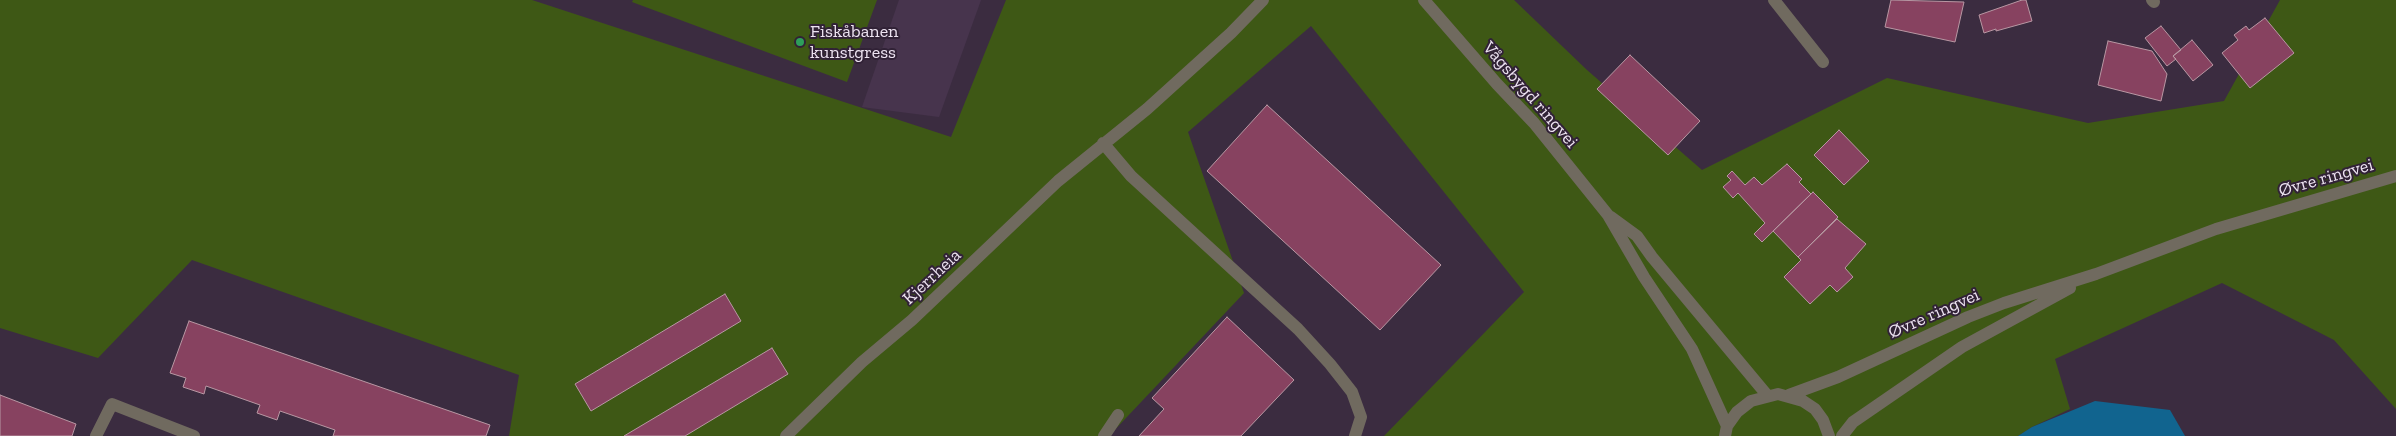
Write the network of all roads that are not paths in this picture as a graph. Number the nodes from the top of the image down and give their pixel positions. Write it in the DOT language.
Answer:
graph roads {
  1 [pos="1263,0"];
  2 [pos="1424,0"];
  3 [pos="1774,0"];
  4 [pos="1823,62"];
  5 [pos="1103,143"];
  6 [pos="2396,176"];
  7 [pos="1608,215"];
  8 [pos="2096,274"];
  9 [pos="1767,395"];
  10 [pos="1789,396"];
  11 [pos="1118,415"];
  12 [pos="1726,431"];
  13 [pos="96,436"];
  14 [pos="194,436"];
  15 [pos="786,436"];
  16 [pos="1104,436"];
  17 [pos="1354,436"];
  18 [pos="1829,436"];
  19 [pos="1842,436"];
  1 -- 5 [label="street, Kjerrheia"];
  2 -- 7 [label="street, Vågsbygd ringvei"];
  3 -- 4 [label="street"];
  5 -- 15 [label="street, Kjerrheia"];
  5 -- 17 [label="street"];
  6 -- 8 [label="street, Øvre ringvei"];
  7 -- 9 [label="street, Vågsbygd ringvei"];
  7 -- 12 [label="street, Vågsbygd ringvei"];
  8 -- 10 [label="street, Øvre ringvei"];
  8 -- 19 [label="street, Øvre ringvei"];
  9 -- 10 [label="street"];
  9 -- 12 [label="street"];
  10 -- 18 [label="street"];
  11 -- 16 [label="street"];
  13 -- 14 [label="street"];
}
